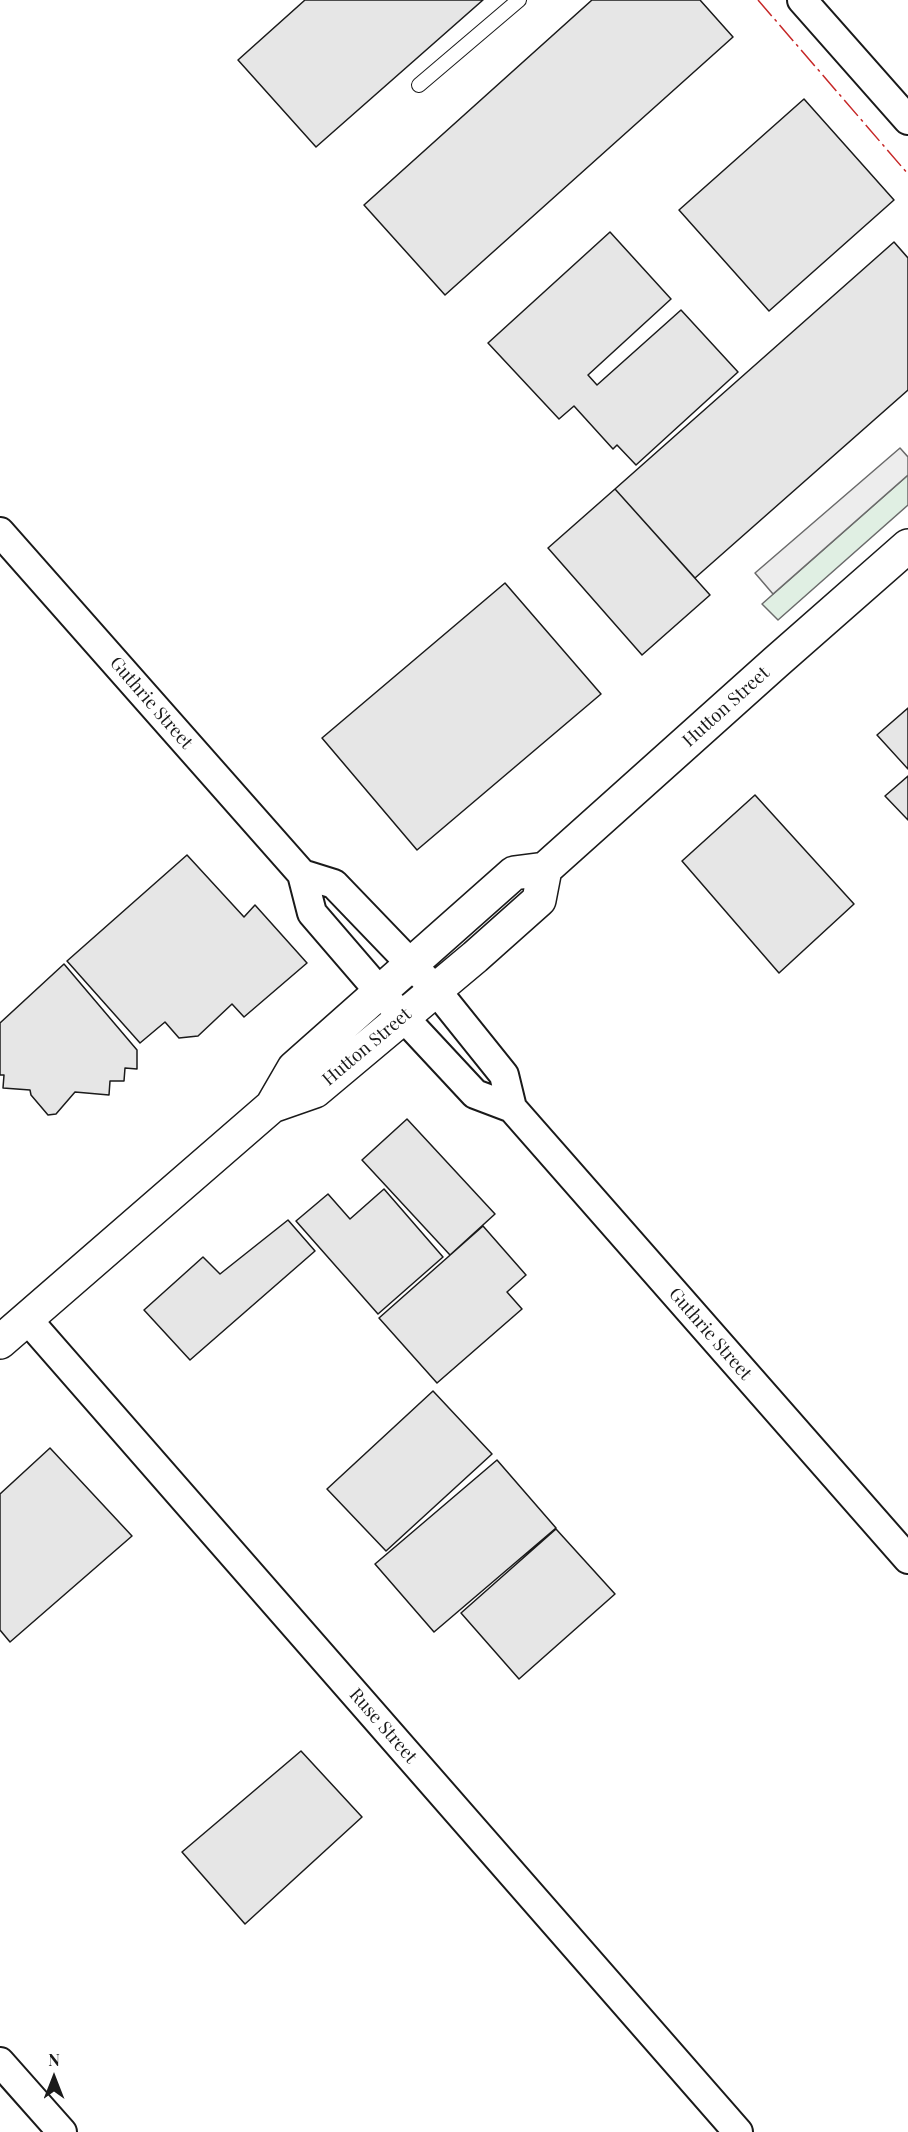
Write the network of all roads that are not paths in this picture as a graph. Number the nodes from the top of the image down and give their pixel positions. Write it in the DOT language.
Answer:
graph roads {
  1 [pos="519,0"];
  2 [pos="802,0"];
  3 [pos="419,85"];
  4 [pos="908,120"];
  5 [pos="0,532"];
  6 [pos="908,546"];
  7 [pos="545,869"];
  8 [pos="302,874"];
  9 [pos="410,963"];
  10 [pos="435,989"];
  11 [pos="380,992"];
  12 [pos="404,1017"];
  13 [pos="272,1106"];
  14 [pos="512,1108"];
  15 [pos="27,1319"];
  16 [pos="0,1342"];
  17 [pos="908,1559"];
  18 [pos="0,2062"];
  19 [pos="62,2132"];
  20 [pos="738,2132"];
  1 -- 3 [label="lane"];
  2 -- 4 [label="street"];
  5 -- 8 [label="street, Guthrie Street"];
  6 -- 7 [label="main road, Hutton Street"];
  7 -- 9 [label="main road, Hutton Street"];
  7 -- 10 [label="main road, Hutton Street"];
  8 -- 9 [label="street, Guthrie Street"];
  8 -- 11 [label="street, Guthrie Street"];
  9 -- 10 [label="street, Guthrie Street"];
  9 -- 11 [label="main road, Hutton Street"];
  10 -- 12 [label="main road, Hutton Street"];
  10 -- 14 [label="street, Guthrie Street"];
  11 -- 12 [label="street, Guthrie Street"];
  11 -- 13 [label="main road, Hutton Street"];
  12 -- 13 [label="main road, Hutton Street"];
  12 -- 14 [label="street, Guthrie Street"];
  13 -- 15 [label="main road, Hutton Street"];
  14 -- 17 [label="street, Guthrie Street"];
  15 -- 16 [label="main road, Hutton Street"];
  15 -- 20 [label="street, Ruse Street"];
  18 -- 19 [label="street"];
}
